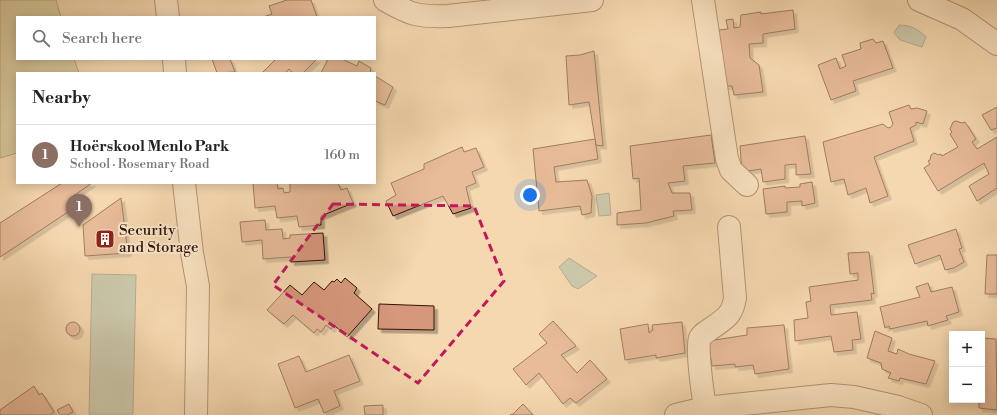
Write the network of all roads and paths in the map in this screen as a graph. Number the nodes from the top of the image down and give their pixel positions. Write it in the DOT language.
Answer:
graph roads {
  1 [pos="166,0"];
  2 [pos="385,0"];
  3 [pos="592,0"];
  4 [pos="703,0"];
  5 [pos="919,0"];
  6 [pos="168,16"];
  7 [pos="997,44"];
  8 [pos="174,60"];
  9 [pos="175,72"];
  10 [pos="184,184"];
  11 [pos="747,185"];
  12 [pos="729,227"];
  13 [pos="705,408"];
  14 [pos="898,411"];
  15 [pos="196,415"];
  16 [pos="676,415"];
  17 [pos="921,415"];
  1 -- 6 [label="street"];
  2 -- 3 [label="street"];
  4 -- 11 [label="street"];
  5 -- 7 [label="street"];
  8 -- 9 [label="street"];
  10 -- 15 [label="street"];
  12 -- 13 [label="street"];
  13 -- 14 [label="street"];
  13 -- 16 [label="street"];
  14 -- 17 [label="street"];
}
